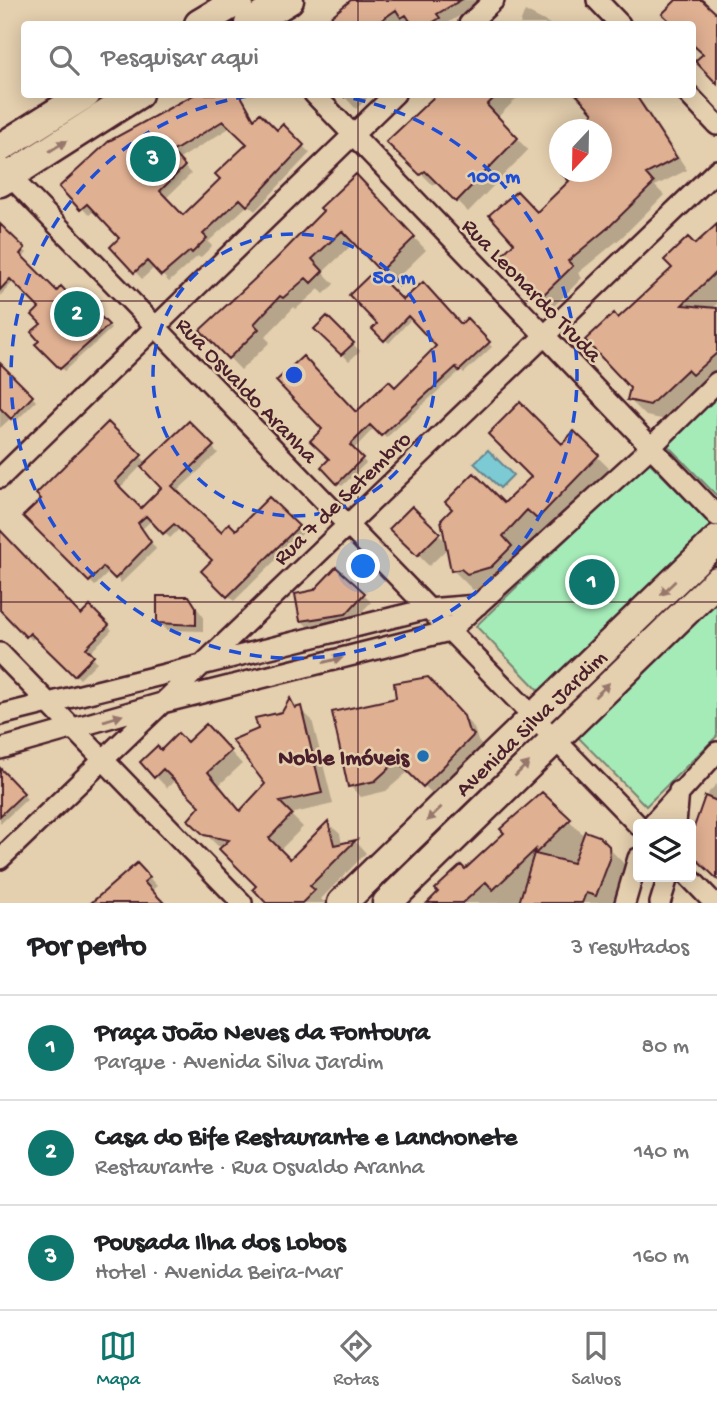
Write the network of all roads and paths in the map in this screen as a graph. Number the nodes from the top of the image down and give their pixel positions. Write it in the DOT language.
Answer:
graph roads {
  1 [pos="289,0"];
  2 [pos="494,0"];
  3 [pos="597,0"];
  4 [pos="241,14"];
  5 [pos="212,21"];
  6 [pos="471,21"];
  7 [pos="617,21"];
  8 [pos="80,98"];
  9 [pos="131,98"];
  10 [pos="318,98"];
  11 [pos="392,98"];
  12 [pos="692,98"];
  13 [pos="717,125"];
  14 [pos="353,135"];
  15 [pos="0,148"];
  16 [pos="717,170"];
  17 [pos="3,175"];
  18 [pos="155,328"];
  19 [pos="544,336"];
  20 [pos="717,382"];
  21 [pos="651,447"];
  22 [pos="0,478"];
  23 [pos="717,516"];
  24 [pos="347,526"];
  25 [pos="717,540"];
  26 [pos="717,582"];
  27 [pos="478,605"];
  28 [pos="427,609"];
  29 [pos="449,631"];
  30 [pos="0,653"];
  31 [pos="205,662"];
  32 [pos="48,703"];
  33 [pos="162,704"];
  34 [pos="0,715"];
  35 [pos="533,718"];
  36 [pos="74,730"];
  37 [pos="553,738"];
  38 [pos="0,749"];
  39 [pos="717,752"];
  40 [pos="103,760"];
  41 [pos="679,791"];
  42 [pos="656,819"];
  43 [pos="676,819"];
  44 [pos="633,820"];
  45 [pos="0,859"];
  46 [pos="633,875"];
  47 [pos="666,882"];
  48 [pos="694,882"];
  49 [pos="242,903"];
  50 [pos="342,903"];
  51 [pos="387,903"];
  52 [pos="625,903"];
  53 [pos="660,903"];
  54 [pos="714,903"];
  1 -- 4 [label="street"];
  2 -- 6 [label="street"];
  3 -- 7 [label="street"];
  4 -- 5 [label="street"];
  8 -- 15 [label="street"];
  17 -- 9 [label="street, one-way"];
  10 -- 14 [label="street, Rua Leonardo Truda"];
  11 -- 14 [label="street"];
  12 -- 13 [label="street"];
  14 -- 18 [label="street"];
  14 -- 19 [label="street, Rua Leonardo Truda"];
  16 -- 19 [label="street, Rua 7 de Setembro"];
  17 -- 18 [label="street, Rua Osvaldo Aranha"];
  18 -- 22 [label="street"];
  18 -- 24 [label="street, Rua Osvaldo Aranha"];
  19 -- 21 [label="street, Rua Leonardo Truda"];
  19 -- 24 [label="street, Rua 7 de Setembro"];
  20 -- 21 [label="street"];
  21 -- 23 [label="street, Rua Leonardo Truda"];
  21 -- 27 [label="street"];
  24 -- 28 [label="street, Rua Osvaldo Aranha"];
  24 -- 31 [label="street, Rua 7 de Setembro"];
  25 -- 35 [label="street, Avenida Silva Jardim, one-way"];
  37 -- 26 [label="street, Avenida Silva Jardim, one-way"];
  27 -- 28 [label="street"];
  27 -- 29 [label="street"];
  28 -- 29 [label="street, Rua Osvaldo Aranha"];
  28 -- 31 [label="street"];
  33 -- 29 [label="street, one-way"];
  29 -- 35 [label="street, Rua Osvaldo Aranha"];
  30 -- 32 [label="street"];
  31 -- 32 [label="street"];
  31 -- 33 [label="street, Rua 7 de Setembro"];
  32 -- 34 [label="street"];
  32 -- 36 [label="street"];
  36 -- 33 [label="street, one-way"];
  33 -- 40 [label="street, Rua 7 de Setembro"];
  35 -- 37 [label="street, Rua Osvaldo Aranha"];
  35 -- 50 [label="street, Avenida Silva Jardim, one-way"];
  36 -- 38 [label="street"];
  36 -- 40 [label="street"];
  37 -- 44 [label="street, Rua Osvaldo Aranha"];
  51 -- 37 [label="street, Avenida Silva Jardim, one-way"];
  39 -- 41 [label="street"];
  40 -- 45 [label="street, Rua 7 de Setembro"];
  40 -- 49 [label="street"];
  41 -- 42 [label="street"];
  41 -- 43 [label="street"];
  46 -- 52 [label="street"];
  47 -- 53 [label="street"];
  48 -- 54 [label="street"];
}
